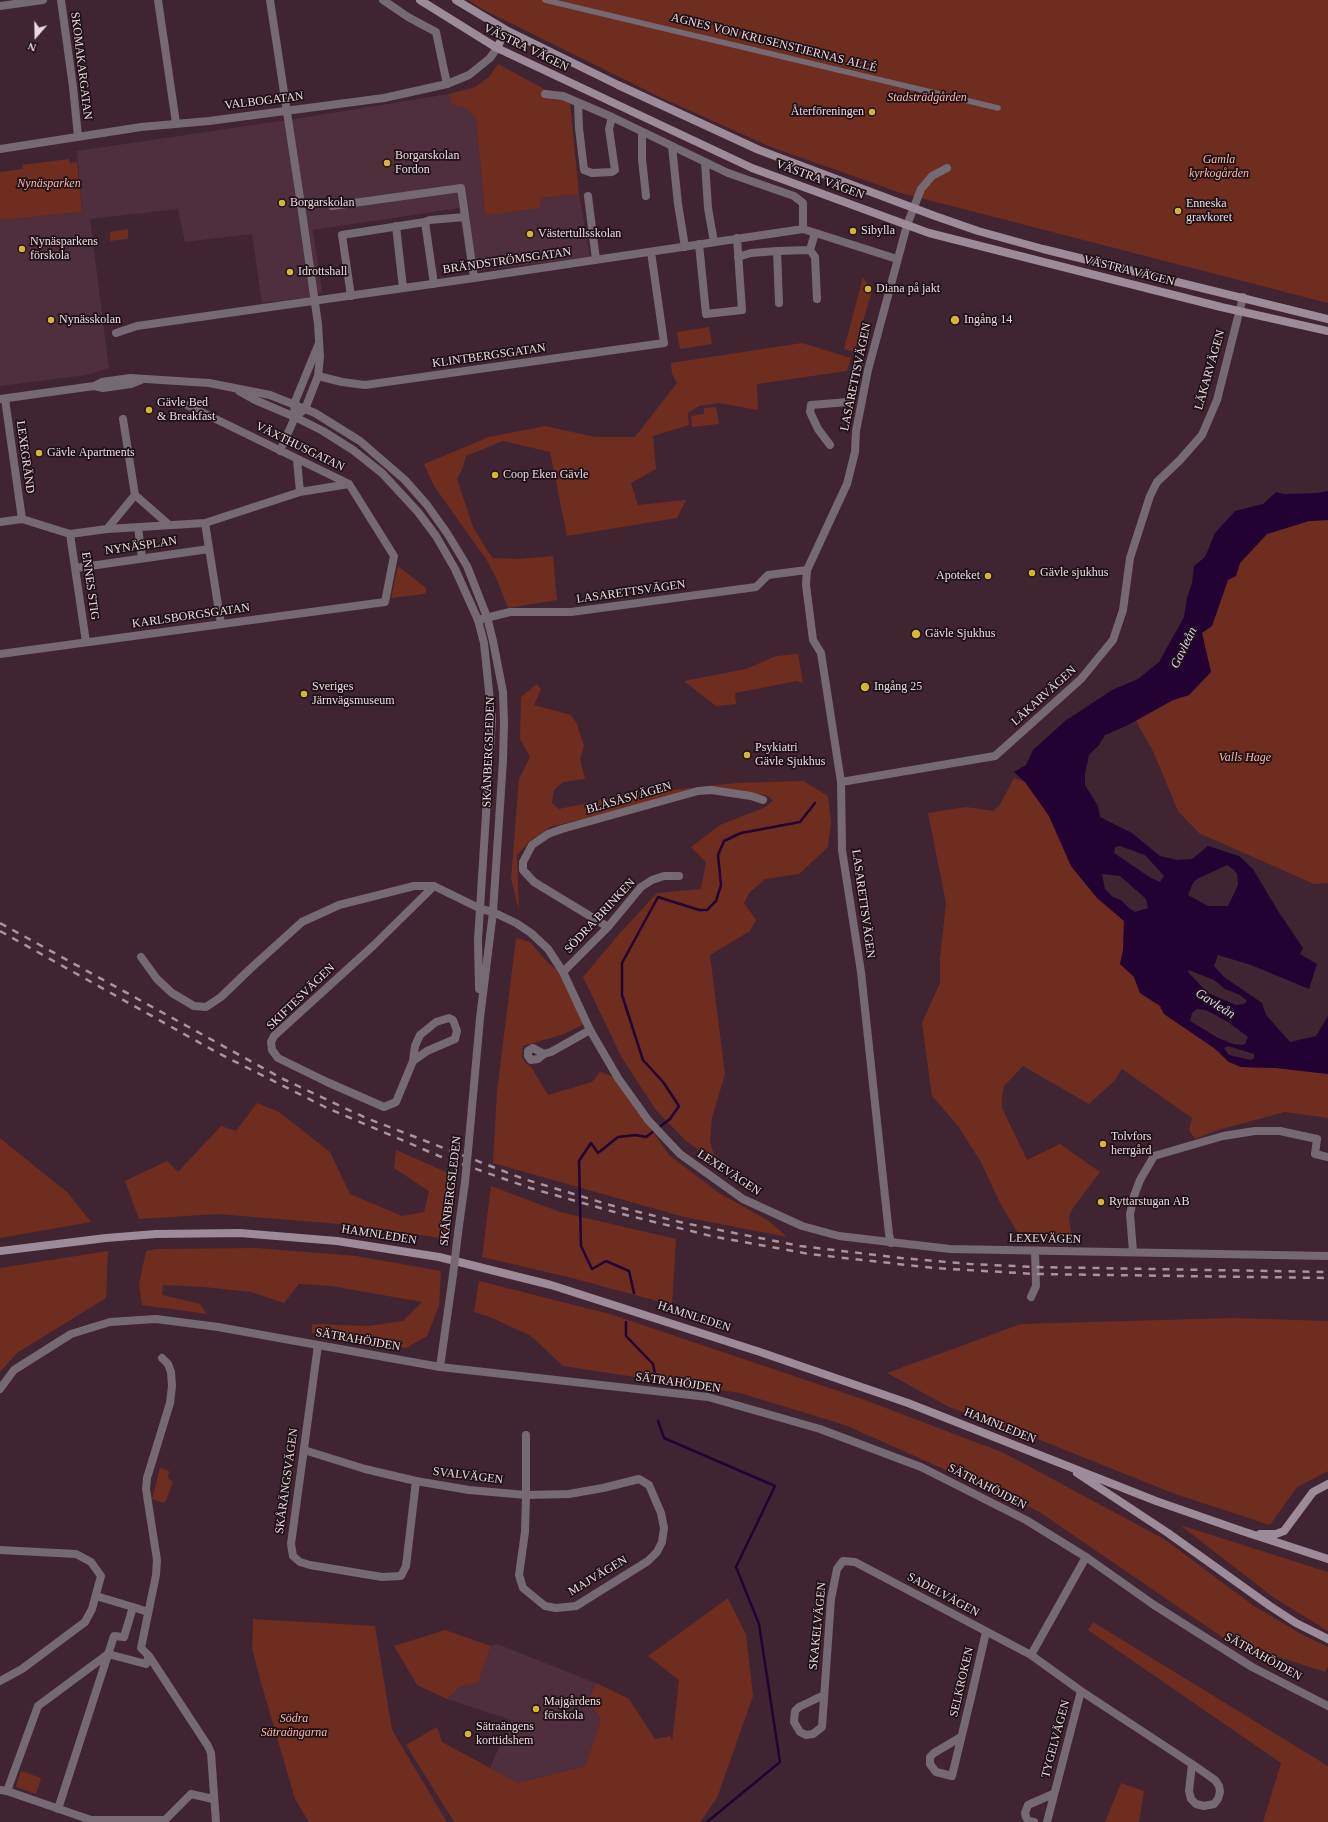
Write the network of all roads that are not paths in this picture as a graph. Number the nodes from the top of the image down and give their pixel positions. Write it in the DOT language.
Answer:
graph roads {
  1 [pos="43,0"];
  2 [pos="61,0"];
  3 [pos="158,0"];
  4 [pos="270,0"];
  5 [pos="383,0"];
  6 [pos="420,0"];
  7 [pos="456,0"];
  8 [pos="545,0"];
  9 [pos="0,6"];
  10 [pos="506,30"];
  11 [pos="497,48"];
  12 [pos="447,84"];
  13 [pos="545,94"];
  14 [pos="578,103"];
  15 [pos="998,108"];
  16 [pos="286,110"];
  17 [pos="612,117"];
  18 [pos="176,123"];
  19 [pos="642,132"];
  20 [pos="78,136"];
  21 [pos="672,146"];
  22 [pos="0,149"];
  23 [pos="704,162"];
  24 [pos="947,168"];
  25 [pos="588,196"];
  26 [pos="646,196"];
  27 [pos="332,206"];
  28 [pos="914,208"];
  29 [pos="465,217"];
  30 [pos="425,222"];
  31 [pos="396,226"];
  32 [pos="908,226"];
  33 [pos="803,228"];
  34 [pos="815,232"];
  35 [pos="737,238"];
  36 [pos="714,242"];
  37 [pos="699,244"];
  38 [pos="685,247"];
  39 [pos="810,250"];
  40 [pos="777,251"];
  41 [pos="651,252"];
  42 [pos="738,257"];
  43 [pos="596,260"];
  44 [pos="897,260"];
  45 [pos="474,278"];
  46 [pos="434,284"];
  47 [pos="403,288"];
  48 [pos="351,296"];
  49 [pos="1243,296"];
  50 [pos="817,300"];
  51 [pos="315,301"];
  52 [pos="779,303"];
  53 [pos="1239,312"];
  54 [pos="1328,318"];
  55 [pos="1328,331"];
  56 [pos="116,333"];
  57 [pos="318,344"];
  58 [pos="318,376"];
  59 [pos="233,387"];
  60 [pos="2,399"];
  61 [pos="848,402"];
  62 [pos="294,404"];
  63 [pos="187,405"];
  64 [pos="305,409"];
  65 [pos="295,417"];
  66 [pos="123,420"];
  67 [pos="9,430"];
  68 [pos="0,432"];
  69 [pos="830,445"];
  70 [pos="280,451"];
  71 [pos="297,460"];
  72 [pos="349,484"];
  73 [pos="300,492"];
  74 [pos="135,495"];
  75 [pos="22,519"];
  76 [pos="0,522"];
  77 [pos="205,523"];
  78 [pos="168,524"];
  79 [pos="138,527"];
  80 [pos="107,529"];
  81 [pos="70,534"];
  82 [pos="209,549"];
  83 [pos="142,558"];
  84 [pos="76,568"];
  85 [pos="807,570"];
  86 [pos="385,602"];
  87 [pos="487,617"];
  88 [pos="478,620"];
  89 [pos="221,624"];
  90 [pos="86,642"];
  91 [pos="0,654"];
  92 [pos="841,782"];
  93 [pos="763,800"];
  94 [pos="679,876"];
  95 [pos="434,886"];
  96 [pos="481,909"];
  97 [pos="493,912"];
  98 [pos="608,927"];
  99 [pos="141,956"];
  100 [pos="563,972"];
  101 [pos="480,1018"];
  102 [pos="590,1030"];
  103 [pos="544,1054"];
  104 [pos="413,1061"];
  105 [pos="1328,1157"];
  106 [pos="891,1243"];
  107 [pos="24,1249"];
  108 [pos="0,1251"];
  109 [pos="1035,1251"];
  110 [pos="1133,1252"];
  111 [pos="0,1255"];
  112 [pos="1328,1256"];
  113 [pos="1031,1297"];
  114 [pos="318,1345"];
  115 [pos="162,1358"];
  116 [pos="440,1367"];
  117 [pos="0,1389"];
  118 [pos="526,1435"];
  119 [pos="304,1450"];
  120 [pos="1062,1463"];
  121 [pos="633,1480"];
  122 [pos="416,1481"];
  123 [pos="1328,1484"];
  124 [pos="526,1495"];
  125 [pos="1242,1531"];
  126 [pos="0,1550"];
  127 [pos="1086,1557"];
  128 [pos="1328,1559"];
  129 [pos="843,1561"];
  130 [pos="96,1596"];
  131 [pos="133,1607"];
  132 [pos="148,1612"];
  133 [pos="986,1632"];
  134 [pos="1328,1640"];
  135 [pos="108,1654"];
  136 [pos="1031,1655"];
  137 [pos="149,1656"];
  138 [pos="0,1681"];
  139 [pos="1081,1691"];
  140 [pos="824,1695"];
  141 [pos="1328,1706"];
  142 [pos="961,1737"];
  143 [pos="1192,1764"];
  144 [pos="4,1790"];
  145 [pos="1053,1794"];
  146 [pos="213,1799"];
  147 [pos="58,1809"];
  148 [pos="81,1819"];
  149 [pos="216,1822"];
  150 [pos="1034,1822"];
  151 [pos="1046,1822"];
  1 -- 9 [label="street"];
  2 -- 20 [label="street, SKOMAKARGATAN"];
  3 -- 18 [label="street"];
  4 -- 16 [label="street"];
  5 -- 12 [label="street"];
  6 -- 11 [label="main road, VÄSTRA VÄGEN"];
  7 -- 10 [label="main road, VÄSTRA VÄGEN"];
  8 -- 15 [label="street, AGNES VON KRUSENSTJERNAS ALLÉ"];
  10 -- 11 [label="main road, VALBOGATAN"];
  10 -- 28 [label="main road, VÄSTRA VÄGEN"];
  11 -- 12 [label="street, VALBOGATAN"];
  11 -- 32 [label="main road, VÄSTRA VÄGEN"];
  12 -- 16 [label="street, VALBOGATAN"];
  13 -- 14 [label="street, VÄSTRA VÄGEN"];
  14 -- 17 [label="street, VÄSTRA VÄGEN"];
  14 -- 17 [label="street"];
  16 -- 18 [label="street, VALBOGATAN"];
  16 -- 51 [label="street"];
  17 -- 19 [label="street, VÄSTRA VÄGEN"];
  18 -- 20 [label="street, VALBOGATAN"];
  19 -- 21 [label="street, VÄSTRA VÄGEN"];
  19 -- 26 [label="street"];
  20 -- 22 [label="street, VALBOGATAN"];
  21 -- 23 [label="street, VÄSTRA VÄGEN"];
  21 -- 38 [label="street"];
  23 -- 33 [label="street, VÄSTRA VÄGEN"];
  23 -- 36 [label="street"];
  24 -- 28 [label="street, LASARETTSVÄGEN"];
  25 -- 43 [label="street"];
  27 -- 29 [label="street"];
  28 -- 32 [label="street, LASARETTSVÄGEN"];
  28 -- 49 [label="main road, VÄSTRA VÄGEN"];
  29 -- 30 [label="street"];
  29 -- 45 [label="street"];
  30 -- 31 [label="street"];
  30 -- 46 [label="street"];
  31 -- 47 [label="street"];
  31 -- 48 [label="street"];
  32 -- 44 [label="street, LASARETTSVÄGEN"];
  32 -- 53 [label="main road, VÄSTRA VÄGEN"];
  33 -- 34 [label="street, BRÄNDSTRÖMSGATAN"];
  33 -- 35 [label="street, BRÄNDSTRÖMSGATAN"];
  34 -- 39 [label="street"];
  34 -- 44 [label="street, BRÄNDSTRÖMSGATAN"];
  35 -- 36 [label="street, BRÄNDSTRÖMSGATAN"];
  35 -- 42 [label="street"];
  36 -- 37 [label="street, BRÄNDSTRÖMSGATAN"];
  37 -- 38 [label="street, BRÄNDSTRÖMSGATAN"];
  37 -- 42 [label="street"];
  38 -- 41 [label="street, BRÄNDSTRÖMSGATAN"];
  39 -- 40 [label="street"];
  39 -- 50 [label="street"];
  40 -- 42 [label="street"];
  40 -- 52 [label="street"];
  41 -- 43 [label="street, BRÄNDSTRÖMSGATAN"];
  41 -- 58 [label="street, KLINTBERGSGATAN"];
  43 -- 45 [label="street, BRÄNDSTRÖMSGATAN"];
  44 -- 85 [label="street, LASARETTSVÄGEN"];
  45 -- 46 [label="street, BRÄNDSTRÖMSGATAN"];
  46 -- 47 [label="street, BRÄNDSTRÖMSGATAN"];
  47 -- 48 [label="street, BRÄNDSTRÖMSGATAN"];
  48 -- 51 [label="street, BRÄNDSTRÖMSGATAN"];
  49 -- 53 [label="street"];
  49 -- 54 [label="main road, VÄSTRA VÄGEN"];
  51 -- 56 [label="street, BRÄNDSTRÖMSGATAN"];
  51 -- 57 [label="street"];
  53 -- 55 [label="main road, VÄSTRA VÄGEN"];
  53 -- 92 [label="street, LÄKARVÄGEN"];
  57 -- 58 [label="street"];
  57 -- 62 [label="street"];
  58 -- 64 [label="street"];
  59 -- 60 [label="street, SKÅNBERGSLEDEN"];
  59 -- 62 [label="street, SKÅNBERGSLEDEN"];
  59 -- 65 [label="street, SKÅNBERGSLEDEN"];
  60 -- 67 [label="street, LEXEGRÄND"];
  61 -- 69 [label="street"];
  62 -- 64 [label="street, SKÅNBERGSLEDEN"];
  62 -- 65 [label="street"];
  63 -- 70 [label="street, VÄXTHUSGATAN"];
  64 -- 65 [label="street"];
  64 -- 87 [label="street, SKÅNBERGSLEDEN"];
  65 -- 70 [label="street"];
  65 -- 88 [label="street, SKÅNBERGSLEDEN"];
  66 -- 74 [label="street"];
  67 -- 68 [label="street"];
  67 -- 75 [label="street, LEXEGRÄND"];
  70 -- 71 [label="street, VÄXTHUSGATAN"];
  71 -- 72 [label="street, VÄXTHUSGATAN"];
  71 -- 73 [label="street"];
  72 -- 73 [label="street, NYNÄSPLAN"];
  72 -- 86 [label="street, VÄXTHUSGATAN"];
  73 -- 77 [label="street, NYNÄSPLAN"];
  74 -- 78 [label="street, NYNÄSPLAN"];
  74 -- 80 [label="street, NYNÄSPLAN"];
  75 -- 76 [label="street"];
  75 -- 81 [label="street"];
  77 -- 78 [label="street, NYNÄSPLAN"];
  77 -- 82 [label="street"];
  78 -- 79 [label="street, NYNÄSPLAN"];
  79 -- 80 [label="street, NYNÄSPLAN"];
  79 -- 83 [label="street"];
  80 -- 81 [label="street, NYNÄSPLAN"];
  81 -- 84 [label="street, ENNES STIG"];
  82 -- 83 [label="street, NYNÄSPLAN"];
  82 -- 89 [label="street"];
  83 -- 84 [label="street, NYNÄSPLAN"];
  84 -- 90 [label="street, ENNES STIG"];
  85 -- 87 [label="street, LASARETTSVÄGEN"];
  85 -- 92 [label="street, LASARETTSVÄGEN"];
  86 -- 89 [label="street, KARLSBORGSGATAN"];
  87 -- 88 [label="street, LASARETTSVÄGEN"];
  87 -- 97 [label="street, SKÅNBERGSLEDEN"];
  88 -- 96 [label="street, SKÅNBERGSLEDEN"];
  89 -- 90 [label="street, KARLSBORGSGATAN"];
  90 -- 91 [label="street, KARLSBORGSGATAN"];
  92 -- 106 [label="street, LASARETTSVÄGEN"];
  93 -- 98 [label="street, BLÅSÅSVÄGEN"];
  94 -- 98 [label="street, SÖDRA BRINKEN"];
  95 -- 96 [label="street"];
  95 -- 99 [label="street"];
  95 -- 104 [label="street, SKIFTESVÄGEN"];
  96 -- 97 [label="street, LEXEVÄGEN"];
  96 -- 101 [label="street, SKÅNBERGSLEDEN"];
  97 -- 100 [label="street, LEXEVÄGEN"];
  97 -- 101 [label="street, SKÅNBERGSLEDEN"];
  98 -- 100 [label="street, SÖDRA BRINKEN"];
  100 -- 102 [label="street, LEXEVÄGEN"];
  101 -- 116 [label="street, SKÅNBERGSLEDEN, bridge"];
  102 -- 103 [label="street"];
  102 -- 106 [label="street, LEXEVÄGEN"];
  104 -- 104 [label="street"];
  105 -- 110 [label="street"];
  106 -- 109 [label="street, LEXEVÄGEN"];
  107 -- 108 [label="main road, HAMNLEDEN"];
  107 -- 111 [label="main road, HAMNLEDEN"];
  107 -- 120 [label="main road, HAMNLEDEN"];
  109 -- 110 [label="street, LEXEVÄGEN"];
  109 -- 113 [label="street"];
  110 -- 112 [label="street, LEXEVÄGEN"];
  114 -- 116 [label="street, SÄTRAHÖJDEN"];
  114 -- 117 [label="street, SÄTRAHÖJDEN"];
  114 -- 119 [label="street, SKÅRÄNGSVÄGEN"];
  115 -- 132 [label="street"];
  116 -- 127 [label="street, SÄTRAHÖJDEN"];
  118 -- 124 [label="street, MAJVÄGEN"];
  119 -- 122 [label="street, SVALVÄGEN"];
  119 -- 122 [label="street, SKÅRÄNGSVÄGEN"];
  120 -- 125 [label="main road, HAMNLEDEN"];
  120 -- 134 [label="main road"];
  121 -- 124 [label="street, SVALVÄGEN"];
  121 -- 124 [label="street, MAJVÄGEN"];
  122 -- 124 [label="street, SVALVÄGEN"];
  123 -- 125 [label="main road"];
  125 -- 128 [label="main road, HAMNLEDEN"];
  126 -- 130 [label="street"];
  127 -- 136 [label="street"];
  127 -- 141 [label="street, SÄTRAHÖJDEN"];
  129 -- 133 [label="street, SADELVÄGEN"];
  129 -- 140 [label="street, SKAKELVÄGEN"];
  130 -- 131 [label="street"];
  130 -- 138 [label="street"];
  131 -- 132 [label="street"];
  131 -- 135 [label="street"];
  132 -- 137 [label="street"];
  133 -- 136 [label="street, SADELVÄGEN"];
  133 -- 142 [label="street, SELKROKEN"];
  135 -- 137 [label="street"];
  135 -- 144 [label="street"];
  135 -- 147 [label="street"];
  136 -- 139 [label="street, SADELVÄGEN"];
  137 -- 146 [label="street"];
  139 -- 143 [label="street, SADELVÄGEN"];
  139 -- 145 [label="street, TYGELVÄGEN"];
  140 -- 140 [label="street, SKAKELVÄGEN"];
  142 -- 142 [label="street, SELKROKEN"];
  143 -- 143 [label="street, SADELVÄGEN"];
  144 -- 147 [label="street"];
  145 -- 150 [label="street, TYGELVÄGEN"];
  145 -- 151 [label="street, TYGELVÄGEN"];
  146 -- 148 [label="street"];
  146 -- 149 [label="street"];
  147 -- 148 [label="street"];
}
